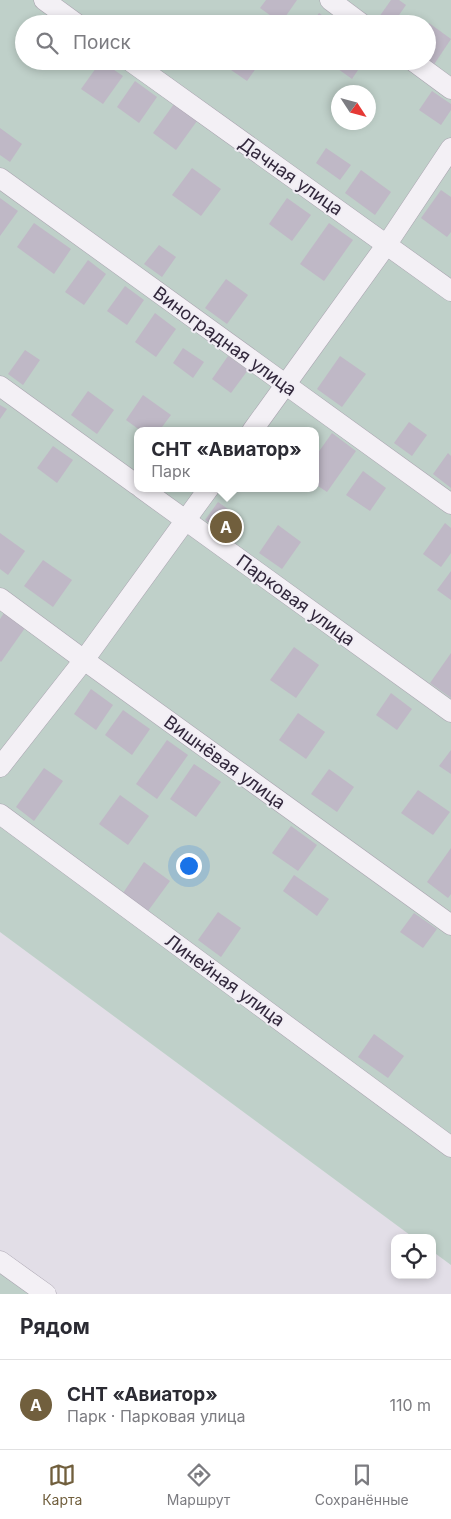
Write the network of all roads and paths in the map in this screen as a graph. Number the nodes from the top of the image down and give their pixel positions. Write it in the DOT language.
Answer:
graph roads {
  1 [pos="44,0"];
  2 [pos="330,0"];
  3 [pos="65,15"];
  4 [pos="350,15"];
  5 [pos="143,70"];
  6 [pos="425,70"];
  7 [pos="451,89"];
  8 [pos="451,148"];
  9 [pos="0,178"];
  10 [pos="387,244"];
  11 [pos="451,291"];
  12 [pos="286,385"];
  13 [pos="0,386"];
  14 [pos="255,427"];
  15 [pos="134,483"];
  16 [pos="147,492"];
  17 [pos="206,492"];
  18 [pos="451,504"];
  19 [pos="186,520"];
  20 [pos="0,598"];
  21 [pos="84,660"];
  22 [pos="451,712"];
  23 [pos="0,768"];
  24 [pos="0,814"];
  25 [pos="451,925"];
  26 [pos="451,1147"];
  27 [pos="0,1261"];
  28 [pos="46,1294"];
  1 -- 3 [label="street"];
  2 -- 4 [label="street"];
  5 -- 10 [label="street, Дачная улица"];
  6 -- 7 [label="street"];
  8 -- 10 [label="street"];
  9 -- 12 [label="street, Виноградная улица"];
  10 -- 11 [label="street, Дачная улица"];
  10 -- 12 [label="street"];
  12 -- 14 [label="street"];
  12 -- 18 [label="street, Виноградная улица"];
  13 -- 15 [label="street"];
  16 -- 19 [label="street, Парковая улица"];
  17 -- 19 [label="street"];
  19 -- 21 [label="street"];
  19 -- 22 [label="street, Парковая улица"];
  20 -- 21 [label="street, Вишнёвая улица"];
  21 -- 23 [label="street"];
  21 -- 25 [label="street, Вишнёвая улица"];
  24 -- 26 [label="street, Линейная улица"];
  27 -- 28 [label="street"];
}
